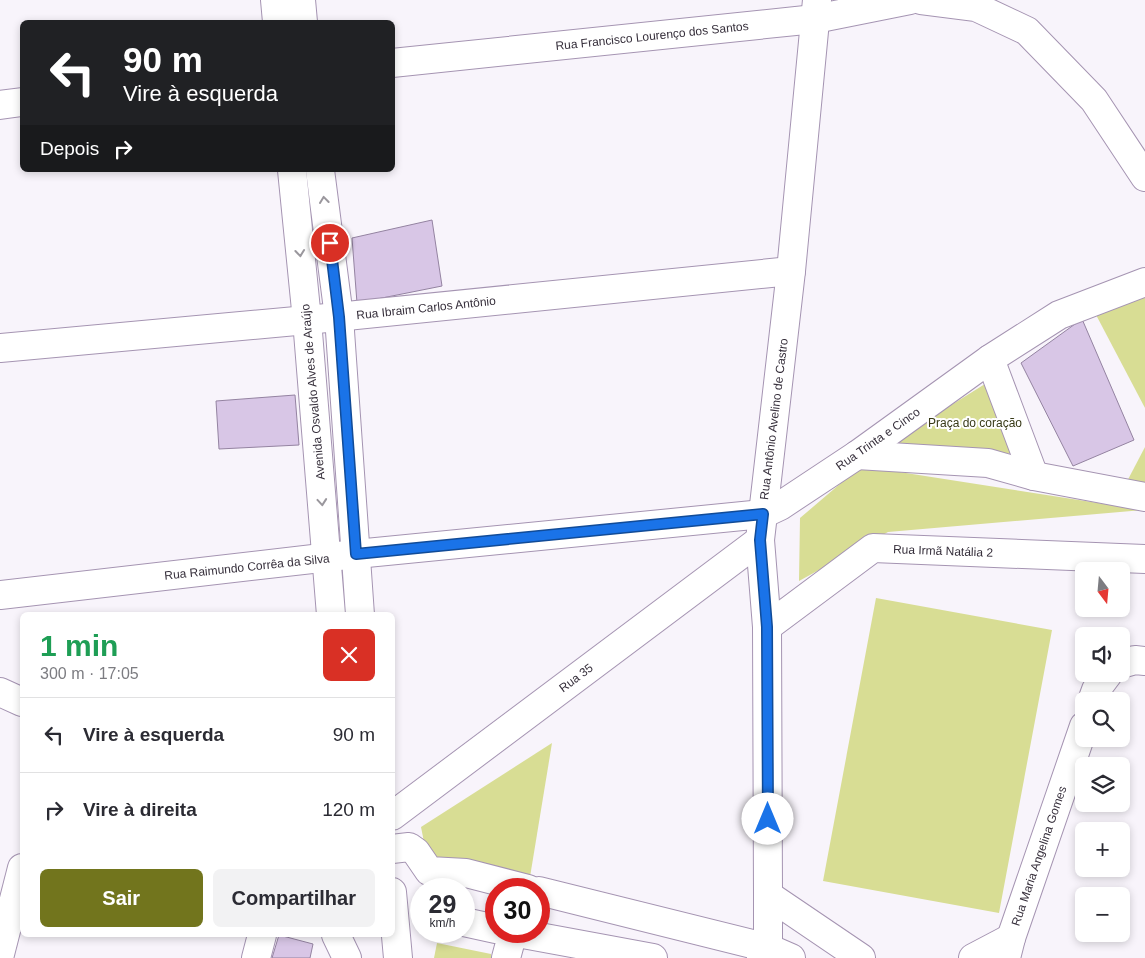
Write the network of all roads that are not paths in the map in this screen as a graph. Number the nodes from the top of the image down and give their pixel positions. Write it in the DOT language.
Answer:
graph roads {
  1 [pos="275,0"];
  2 [pos="302,0"];
  3 [pos="910,0"];
  4 [pos="921,0"];
  5 [pos="816,10"];
  6 [pos="277,20"];
  7 [pos="303,20"];
  8 [pos="395,63"];
  9 [pos="20,102"];
  10 [pos="0,104"];
  11 [pos="292,172"];
  12 [pos="320,172"];
  13 [pos="1145,177"];
  14 [pos="791,271"];
  15 [pos="1145,282"];
  16 [pos="339,317"];
  17 [pos="307,320"];
  18 [pos="0,348"];
  19 [pos="990,359"];
  20 [pos="857,455"];
  21 [pos="1034,476"];
  22 [pos="1134,495"];
  23 [pos="762,527"];
  24 [pos="356,554"];
  25 [pos="327,558"];
  26 [pos="1145,559"];
  27 [pos="0,594"];
  28 [pos="331,612"];
  29 [pos="360,612"];
  30 [pos="767,627"];
  31 [pos="1145,661"];
  32 [pos="1130,662"];
  33 [pos="0,692"];
  34 [pos="20,701"];
  35 [pos="1077,747"];
  36 [pos="395,814"];
  37 [pos="395,849"];
  38 [pos="20,876"];
  39 [pos="431,878"];
  40 [pos="442,878"];
  41 [pos="485,878"];
  42 [pos="550,894"];
  43 [pos="768,896"];
  44 [pos="395,925"];
  45 [pos="261,937"];
  46 [pos="337,937"];
  47 [pos="542,943"];
  48 [pos="1008,948"];
  49 [pos="0,954"];
  50 [pos="773,955"];
  51 [pos="256,958"];
  52 [pos="347,958"];
  53 [pos="398,958"];
  54 [pos="653,958"];
  55 [pos="862,958"];
  56 [pos="973,958"];
  1 -- 6 [label="street"];
  2 -- 7 [label="street"];
  3 -- 5 [label="street, Rua Francisco Lourenço dos Santos"];
  4 -- 13 [label="street"];
  5 -- 8 [label="street, Rua Francisco Lourenço dos Santos"];
  5 -- 14 [label="street, Rua Antônio Avelino de Castro"];
  9 -- 10 [label="street"];
  11 -- 17 [label="street, Avenida Osvaldo Alves de Araújo, one-way"];
  16 -- 12 [label="street, one-way"];
  14 -- 16 [label="street, Rua Ibraim Carlos Antônio"];
  14 -- 23 [label="street, Rua Antônio Avelino de Castro"];
  15 -- 19 [label="street, Rua Trinta e Cinco"];
  16 -- 17 [label="street, Rua Ibraim Carlos Antônio"];
  16 -- 24 [label="street"];
  17 -- 18 [label="street, Rua Ibraim Carlos Antônio"];
  17 -- 25 [label="street, Avenida Osvaldo Alves de Araújo, one-way"];
  19 -- 20 [label="street, Rua Trinta e Cinco"];
  19 -- 21 [label="street"];
  20 -- 21 [label="street"];
  20 -- 23 [label="street, Rua Trinta e Cinco"];
  21 -- 22 [label="street"];
  23 -- 24 [label="street, Rua Raimundo Corrêa da Silva"];
  23 -- 30 [label="street, Rua Antônio Avelino de Castro"];
  23 -- 36 [label="street, Rua 35"];
  24 -- 25 [label="street, Rua Raimundo Corrêa da Silva"];
  24 -- 29 [label="street"];
  25 -- 27 [label="street, Rua Raimundo Corrêa da Silva"];
  25 -- 28 [label="street, Avenida Osvaldo Alves de Araújo"];
  26 -- 30 [label="street, Rua Irmã Natália 2"];
  30 -- 43 [label="street, Rua Antônio Avelino de Castro"];
  31 -- 32 [label="street"];
  33 -- 34 [label="street"];
  35 -- 48 [label="street, Rua Maria Angelina Gomes"];
  37 -- 39 [label="street"];
  38 -- 49 [label="street"];
  40 -- 41 [label="street"];
  42 -- 50 [label="street"];
  43 -- 50 [label="street, Rua Antônio Avelino de Castro"];
  43 -- 55 [label="street"];
  44 -- 53 [label="street"];
  45 -- 51 [label="street"];
  46 -- 52 [label="street"];
  47 -- 54 [label="street"];
  48 -- 56 [label="street"];
}
